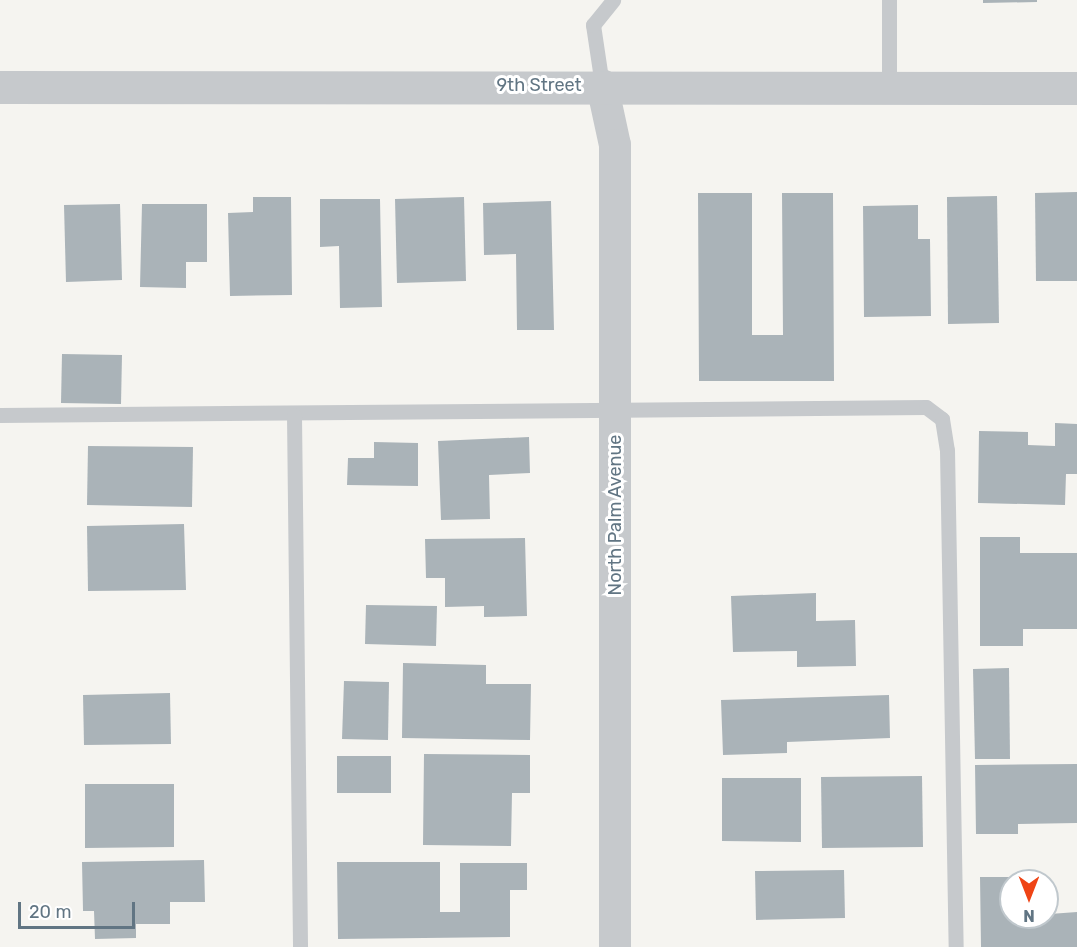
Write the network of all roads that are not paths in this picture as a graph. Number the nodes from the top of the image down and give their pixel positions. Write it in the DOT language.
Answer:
graph roads {
  1 [pos="613,0"];
  2 [pos="889,0"];
  3 [pos="602,85"];
  4 [pos="0,87"];
  5 [pos="889,87"];
  6 [pos="1077,88"];
  7 [pos="615,406"];
  8 [pos="0,415"];
  9 [pos="294,415"];
  10 [pos="300,947"];
  11 [pos="615,947"];
  12 [pos="956,947"];
  1 -- 3 [label="lane"];
  2 -- 5 [label="lane"];
  3 -- 4 [label="street, 9th Street"];
  3 -- 5 [label="street, 9th Street"];
  3 -- 7 [label="street, North Palm Avenue"];
  5 -- 6 [label="street, 9th Street"];
  7 -- 9 [label="lane"];
  7 -- 11 [label="street, North Palm Avenue"];
  7 -- 12 [label="lane"];
  8 -- 9 [label="lane"];
  9 -- 10 [label="lane"];
}
